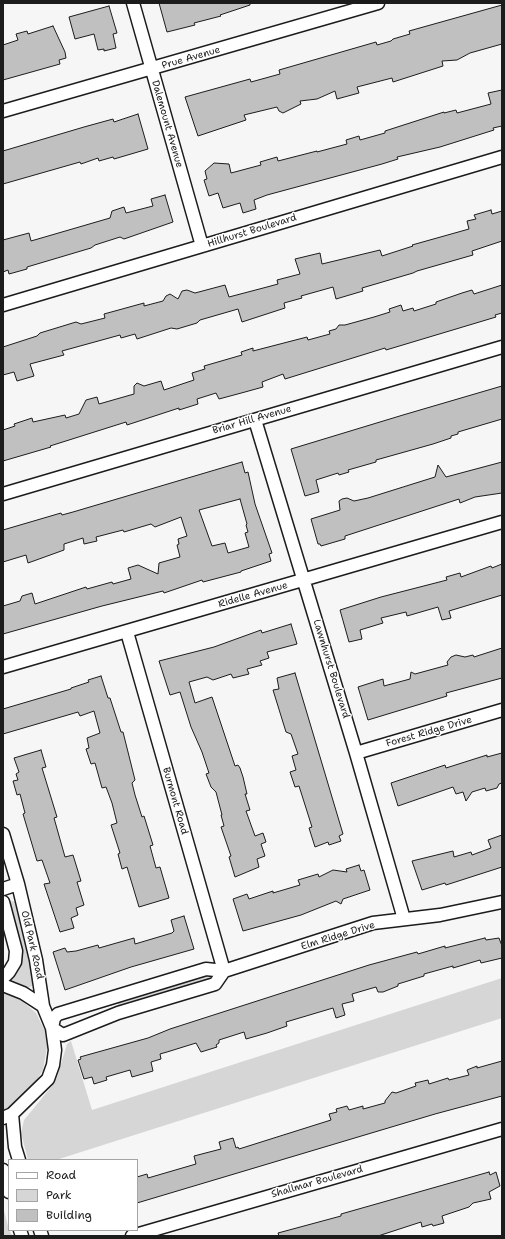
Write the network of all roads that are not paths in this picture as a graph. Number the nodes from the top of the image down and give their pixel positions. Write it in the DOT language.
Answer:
graph roads {
  1 [pos="134,3"];
  2 [pos="378,3"];
  3 [pos="151,69"];
  4 [pos="3,111"];
  5 [pos="502,157"];
  6 [pos="202,246"];
  7 [pos="3,305"];
  8 [pos="502,347"];
  9 [pos="255,420"];
  10 [pos="3,494"];
  11 [pos="502,522"];
  12 [pos="304,580"];
  13 [pos="127,632"];
  14 [pos="3,667"];
  15 [pos="502,710"];
  16 [pos="356,753"];
  17 [pos="3,834"];
  18 [pos="18,884"];
  19 [pos="3,889"];
  20 [pos="3,902"];
  21 [pos="502,902"];
  22 [pos="404,919"];
  23 [pos="224,971"];
  24 [pos="3,978"];
  25 [pos="3,985"];
  26 [pos="113,998"];
  27 [pos="43,1006"];
  28 [pos="118,1014"];
  29 [pos="52,1028"];
  30 [pos="7,1116"];
  31 [pos="502,1129"];
  32 [pos="19,1159"];
  33 [pos="3,1170"];
  34 [pos="8,1188"];
  35 [pos="132,1236"];
  1 -- 3 [label="street, Dalemount Avenue"];
  2 -- 3 [label="street, Prue Avenue"];
  3 -- 4 [label="street, Prue Avenue"];
  3 -- 6 [label="street, Dalemount Avenue"];
  5 -- 6 [label="street, Hillhurst Boulevard"];
  6 -- 7 [label="street, Hillhurst Boulevard"];
  8 -- 9 [label="street, Briar Hill Avenue"];
  9 -- 10 [label="street, Briar Hill Avenue"];
  9 -- 12 [label="street, Lawnhurst Boulevard"];
  11 -- 12 [label="street, Ridelle Avenue"];
  12 -- 13 [label="street, Ridelle Avenue"];
  12 -- 16 [label="street, Lawnhurst Boulevard"];
  13 -- 14 [label="street, Ridelle Avenue"];
  13 -- 23 [label="street, Burmont Road"];
  15 -- 16 [label="street, Forest Ridge Drive"];
  16 -- 22 [label="street, Lawnhurst Boulevard"];
  17 -- 18 [label="street, Old Park Road"];
  18 -- 19 [label="street"];
  18 -- 27 [label="street, Old Park Road"];
  20 -- 24 [label="street, Old Park Road"];
  21 -- 22 [label="street, Elm Ridge Drive"];
  22 -- 23 [label="street, Elm Ridge Drive"];
  23 -- 26 [label="street, Elm Ridge Drive"];
  23 -- 28 [label="street, Elm Ridge Drive"];
  25 -- 27 [label="street"];
  26 -- 28 [label="street"];
  26 -- 29 [label="street, Elm Ridge Drive"];
  27 -- 29 [label="street, Old Park Road"];
  28 -- 29 [label="street, Elm Ridge Drive"];
  29 -- 30 [label="street, Old Park Road"];
  30 -- 32 [label="street"];
  31 -- 35 [label="street, Shallmar Boulevard"];
  33 -- 34 [label="street"];
}
